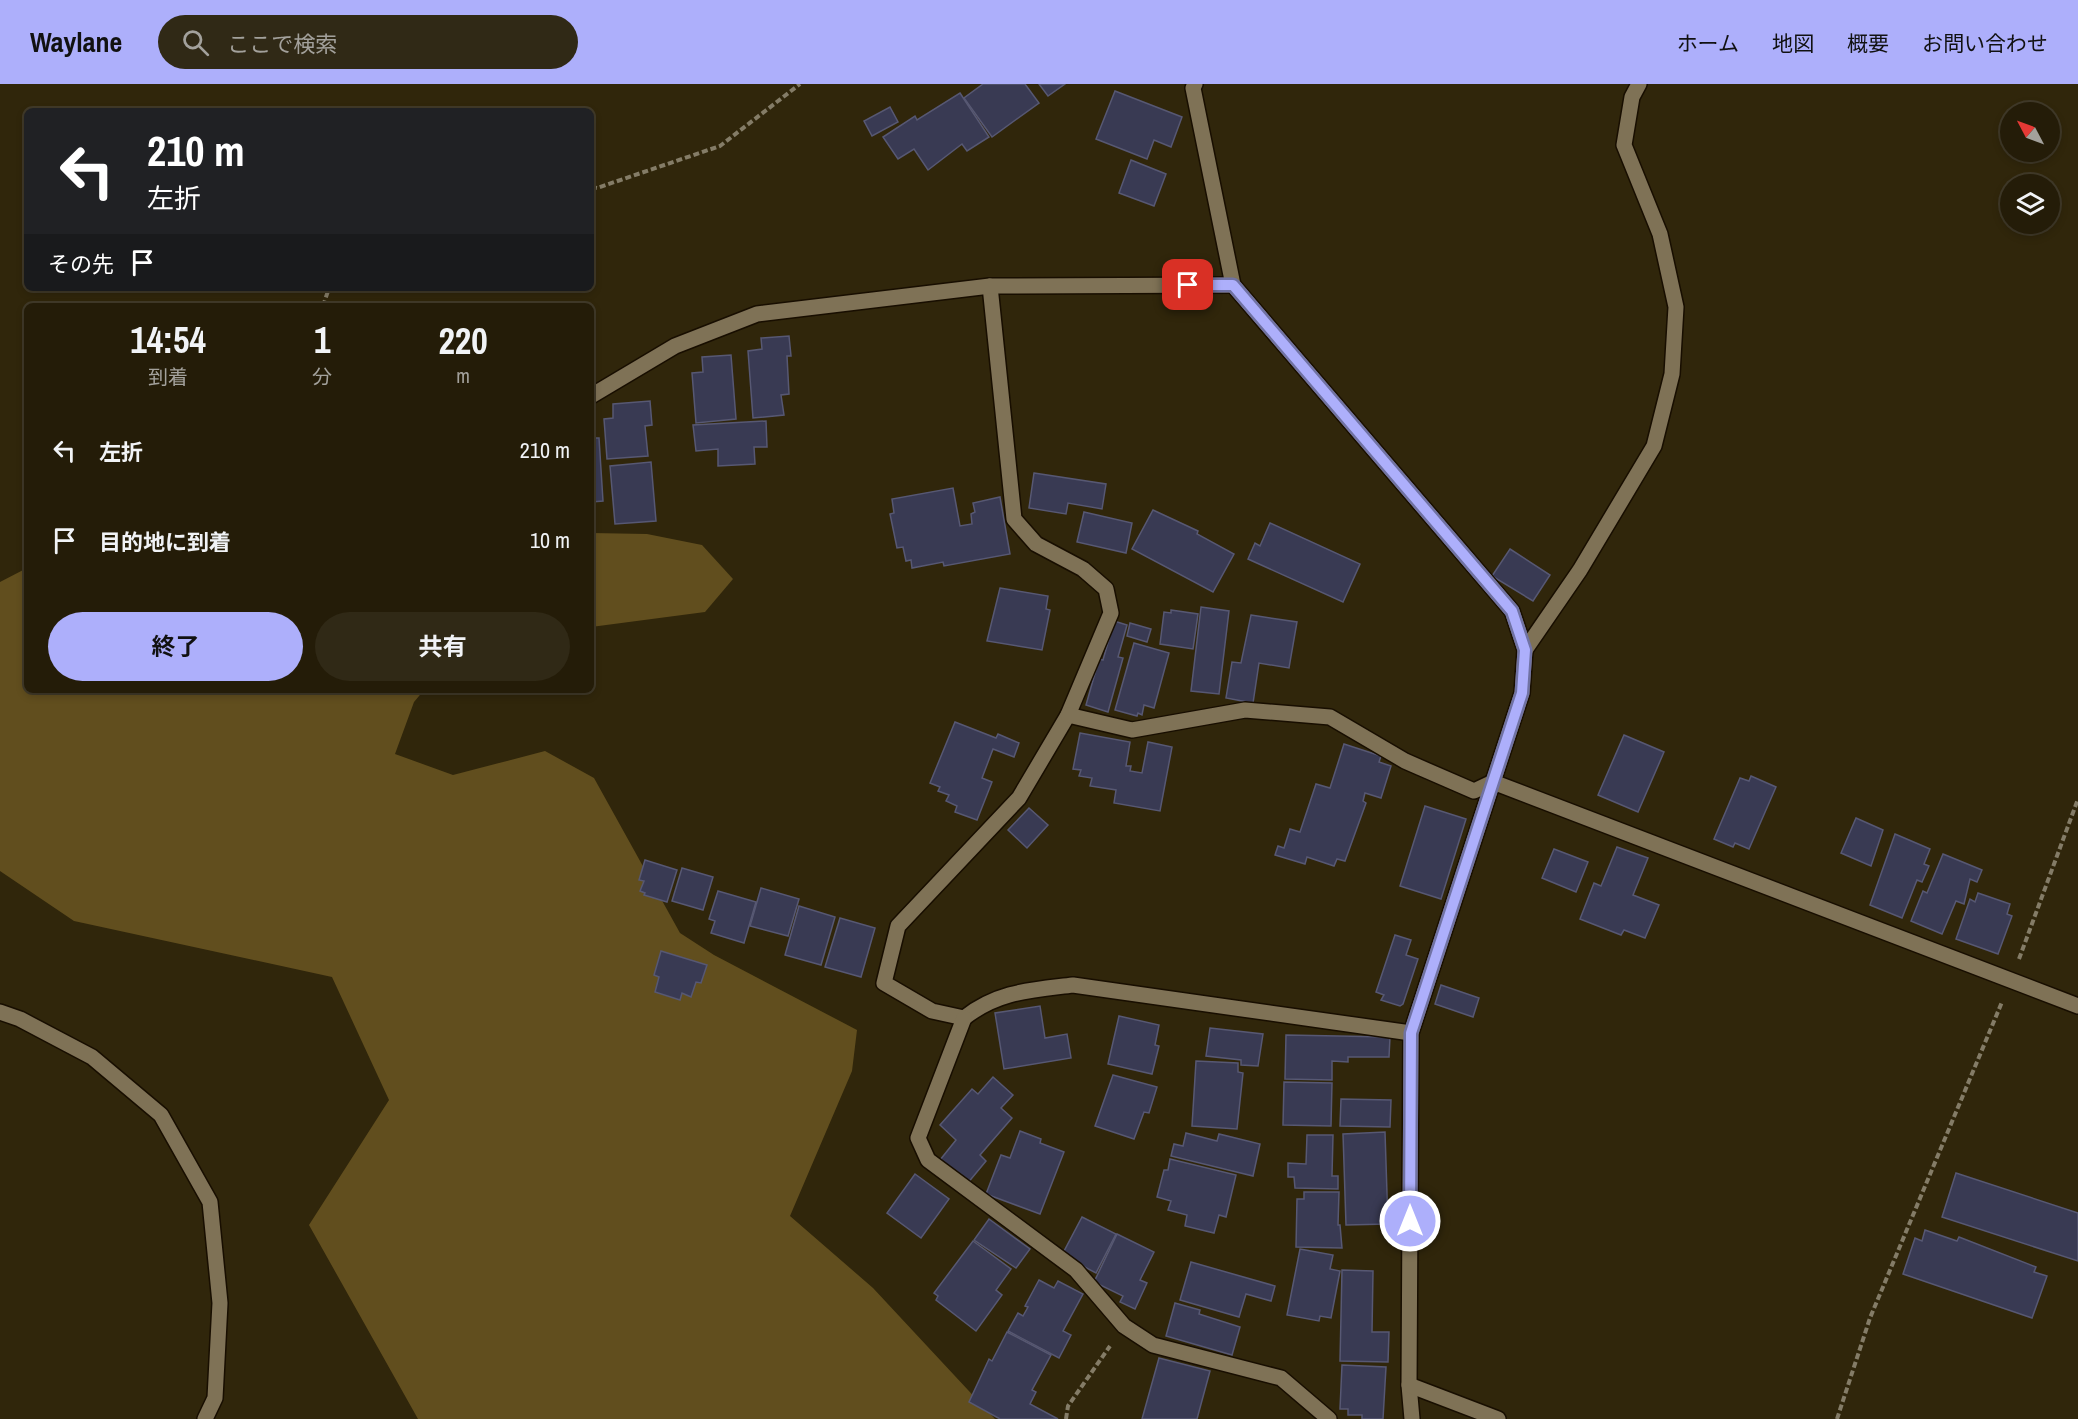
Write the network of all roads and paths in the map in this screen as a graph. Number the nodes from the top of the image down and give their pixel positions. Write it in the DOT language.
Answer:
graph roads {
  1 [pos="801,84"];
  2 [pos="1195,84"];
  3 [pos="1639,84"];
  4 [pos="594,188"];
  5 [pos="1233,285"];
  6 [pos="990,286"];
  7 [pos="594,394"];
  8 [pos="1525,650"];
  9 [pos="1068,715"];
  10 [pos="1493,782"];
  11 [pos="2078,799"];
  12 [pos="2012,981"];
  13 [pos="2078,1006"];
  14 [pos="0,1012"];
  15 [pos="964,1018"];
  16 [pos="1411,1033"];
  17 [pos="1124,1326"];
  18 [pos="1409,1385"];
  19 [pos="205,1419"];
  20 [pos="1066,1419"];
  21 [pos="1329,1419"];
  22 [pos="1412,1419"];
  23 [pos="1498,1419"];
  24 [pos="1837,1419"];
  1 -- 4 [label="path"];
  2 -- 5 [label="street"];
  3 -- 8 [label="street"];
  5 -- 6 [label="street"];
  5 -- 8 [label="street"];
  6 -- 7 [label="street"];
  6 -- 9 [label="street"];
  8 -- 10 [label="street"];
  9 -- 10 [label="street"];
  9 -- 15 [label="street"];
  10 -- 12 [label="street"];
  10 -- 16 [label="street"];
  11 -- 12 [label="path"];
  12 -- 13 [label="street"];
  12 -- 24 [label="path"];
  14 -- 19 [label="street"];
  15 -- 16 [label="street"];
  15 -- 17 [label="street"];
  16 -- 18 [label="street"];
  17 -- 20 [label="path"];
  17 -- 21 [label="street"];
  18 -- 22 [label="street"];
  18 -- 23 [label="street"];
}
